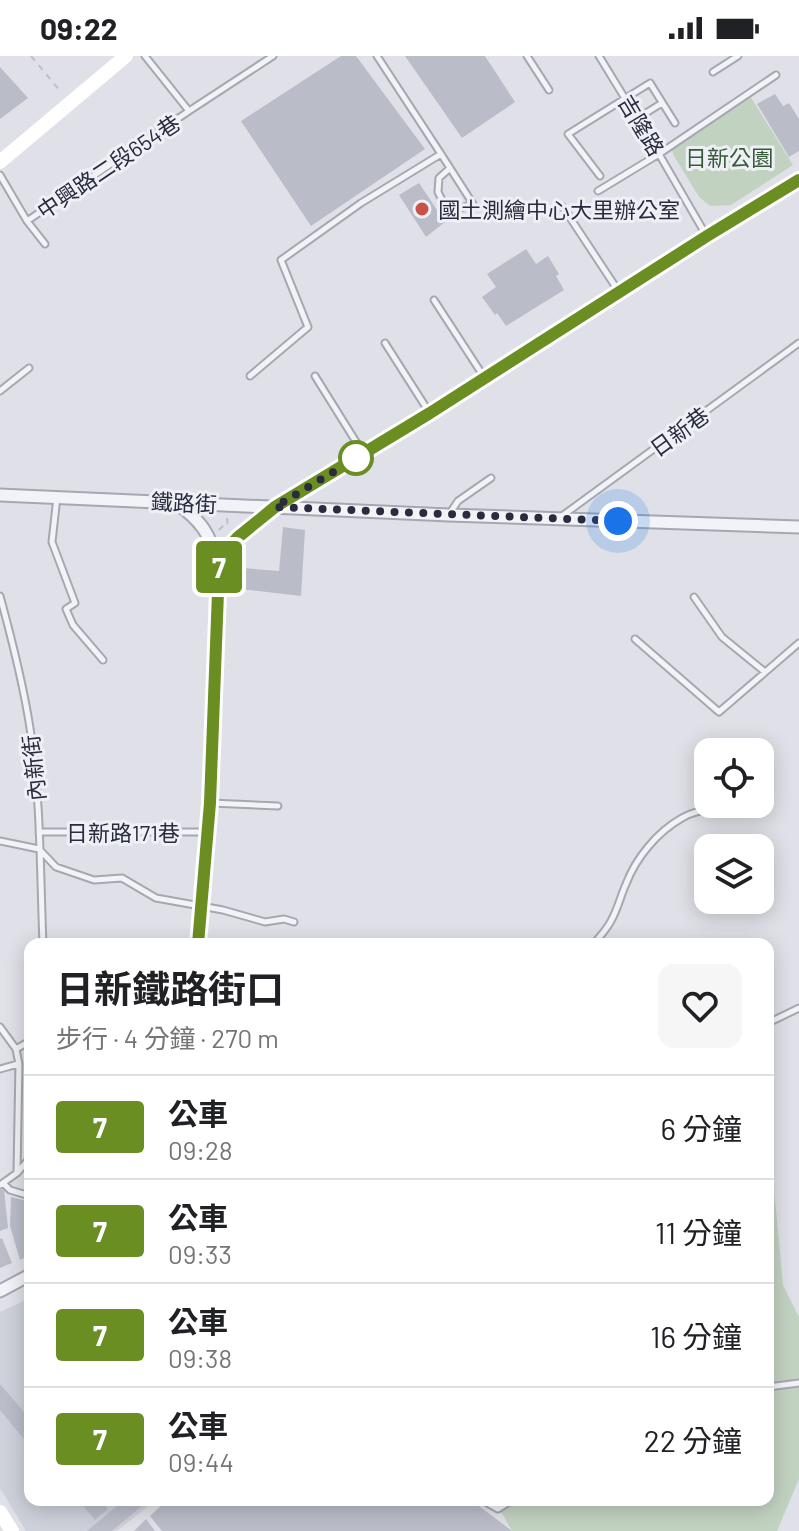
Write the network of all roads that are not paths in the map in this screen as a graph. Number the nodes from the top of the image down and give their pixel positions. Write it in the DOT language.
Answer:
graph roads {
  1 [pos="126,56"];
  2 [pos="145,56"];
  3 [pos="273,56"];
  4 [pos="527,56"];
  5 [pos="599,56"];
  6 [pos="738,56"];
  7 [pos="380,57"];
  8 [pos="713,72"];
  9 [pos="776,75"];
  10 [pos="549,90"];
  11 [pos="626,99"];
  12 [pos="662,103"];
  13 [pos="189,111"];
  14 [pos="638,118"];
  15 [pos="675,123"];
  16 [pos="441,154"];
  17 [pos="659,154"];
  18 [pos="0,162"];
  19 [pos="450,168"];
  20 [pos="0,175"];
  21 [pos="600,176"];
  22 [pos="799,180"];
  23 [pos="598,191"];
  24 [pos="563,207"];
  25 [pos="27,221"];
  26 [pos="707,236"];
  27 [pos="45,244"];
  28 [pos="619,293"];
  29 [pos="434,300"];
  30 [pos="385,343"];
  31 [pos="799,343"];
  32 [pos="29,368"];
  33 [pos="250,376"];
  34 [pos="315,376"];
  35 [pos="484,377"];
  36 [pos="0,391"];
  37 [pos="430,413"];
  38 [pos="363,454"];
  39 [pos="491,478"];
  40 [pos="0,495"];
  41 [pos="57,496"];
  42 [pos="175,502"];
  43 [pos="275,507"];
  44 [pos="449,515"];
  45 [pos="558,519"];
  46 [pos="799,527"];
  47 [pos="219,566"];
  48 [pos="0,596"];
  49 [pos="694,597"];
  50 [pos="635,639"];
  51 [pos="799,643"];
  52 [pos="103,660"];
  53 [pos="765,672"];
  54 [pos="210,803"];
  55 [pos="278,806"];
  56 [pos="694,813"];
  57 [pos="39,832"];
  58 [pos="207,832"];
  59 [pos="0,841"];
  60 [pos="39,849"];
  61 [pos="201,907"];
  62 [pos="294,922"];
  63 [pos="43,938"];
  64 [pos="198,938"];
  65 [pos="599,938"];
  66 [pos="799,1008"];
  67 [pos="774,1020"];
  68 [pos="0,1027"];
  69 [pos="24,1044"];
  70 [pos="16,1049"];
  71 [pos="19,1064"];
  72 [pos="0,1069"];
  73 [pos="24,1165"];
  74 [pos="17,1173"];
  75 [pos="2,1184"];
  76 [pos="24,1194"];
  77 [pos="24,1278"];
  78 [pos="0,1291"];
  79 [pos="799,1383"];
  80 [pos="774,1386"];
  81 [pos="0,1512"];
  82 [pos="12,1531"];
  1 -- 18 [label="street"];
  2 -- 13 [label="lane, 中興路二段654巷"];
  3 -- 13 [label="lane, 中興路二段654巷"];
  4 -- 10 [label="lane"];
  5 -- 11 [label="lane, 吉隆路"];
  6 -- 8 [label="lane"];
  7 -- 16 [label="lane"];
  9 -- 17 [label="lane"];
  11 -- 12 [label="lane"];
  11 -- 14 [label="lane, 吉隆路"];
  11 -- 21 [label="lane"];
  12 -- 14 [label="lane"];
  12 -- 15 [label="lane"];
  13 -- 25 [label="lane, 中興路二段654巷"];
  14 -- 17 [label="lane, 吉隆路"];
  16 -- 19 [label="lane"];
  16 -- 33 [label="lane"];
  17 -- 23 [label="lane"];
  17 -- 26 [label="lane, 吉隆路"];
  19 -- 19 [label="lane"];
  20 -- 25 [label="lane"];
  22 -- 26 [label="street"];
  24 -- 28 [label="lane"];
  25 -- 27 [label="lane"];
  26 -- 28 [label="street"];
  28 -- 35 [label="street"];
  29 -- 35 [label="lane"];
  30 -- 37 [label="lane"];
  31 -- 45 [label="lane, 日新巷"];
  32 -- 36 [label="lane"];
  34 -- 38 [label="lane"];
  35 -- 37 [label="street"];
  37 -- 38 [label="street"];
  38 -- 43 [label="street"];
  39 -- 44 [label="lane"];
  40 -- 41 [label="street, 鐵路街"];
  41 -- 42 [label="street, 鐵路街"];
  41 -- 52 [label="lane"];
  42 -- 43 [label="street, 鐵路街"];
  42 -- 47 [label="street"];
  43 -- 44 [label="street, 鐵路街"];
  43 -- 47 [label="street"];
  44 -- 45 [label="street, 鐵路街"];
  45 -- 46 [label="street, 鐵路街"];
  47 -- 54 [label="street"];
  48 -- 57 [label="lane, 內新街"];
  49 -- 53 [label="lane"];
  50 -- 53 [label="lane"];
  51 -- 53 [label="lane"];
  54 -- 55 [label="lane"];
  54 -- 58 [label="street"];
  56 -- 65 [label="lane"];
  57 -- 58 [label="lane, 日新路171巷"];
  57 -- 60 [label="lane, 內新街"];
  58 -- 61 [label="street"];
  59 -- 60 [label="lane"];
  60 -- 61 [label="lane"];
  60 -- 63 [label="lane, 內新街"];
  61 -- 62 [label="lane"];
  61 -- 64 [label="street"];
  66 -- 67 [label="lane"];
  68 -- 70 [label="lane"];
  69 -- 70 [label="lane"];
  70 -- 71 [label="lane"];
  71 -- 72 [label="lane"];
  71 -- 74 [label="lane"];
  73 -- 74 [label="lane"];
  74 -- 75 [label="lane"];
  75 -- 76 [label="lane"];
  77 -- 78 [label="street"];
  79 -- 80 [label="lane"];
  81 -- 82 [label="street"];
}
